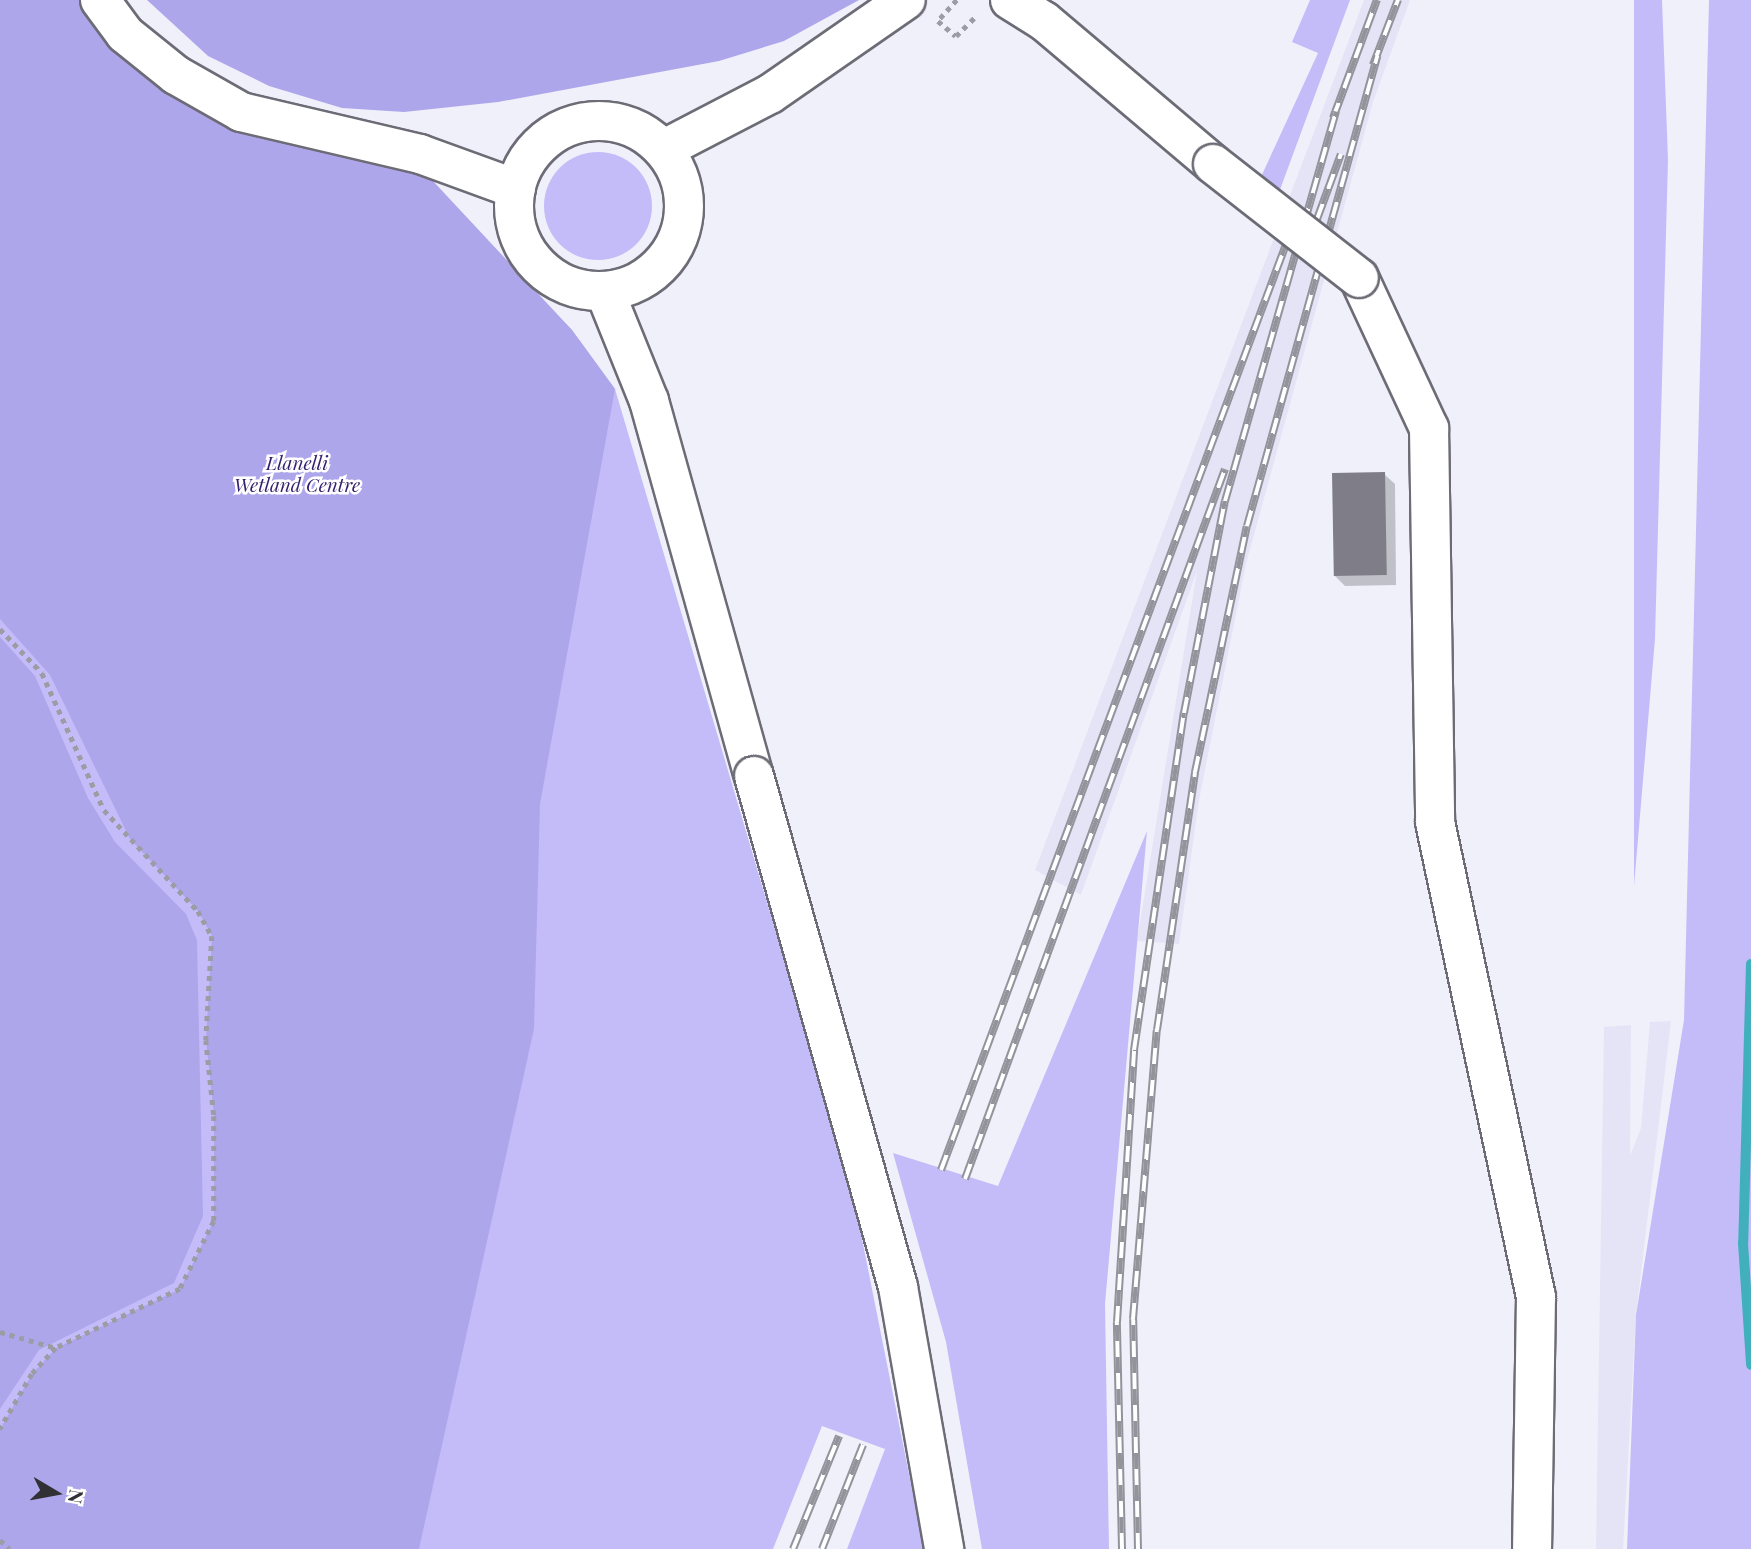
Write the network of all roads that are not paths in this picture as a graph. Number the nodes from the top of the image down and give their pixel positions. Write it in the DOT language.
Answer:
graph roads {
  1 [pos="100,0"];
  2 [pos="906,0"];
  3 [pos="988,2"];
  4 [pos="1049,10"];
  5 [pos="664,149"];
  6 [pos="516,189"];
  7 [pos="605,292"];
  8 [pos="944,1549"];
  9 [pos="1532,1549"];
  1 -- 6 [label="street"];
  2 -- 5 [label="street"];
  3 -- 4 [label="street"];
  4 -- 9 [label="street, bridge"];
  5 -- 6 [label="street"];
  5 -- 7 [label="street"];
  6 -- 7 [label="street"];
  7 -- 8 [label="street, bridge"];
}
